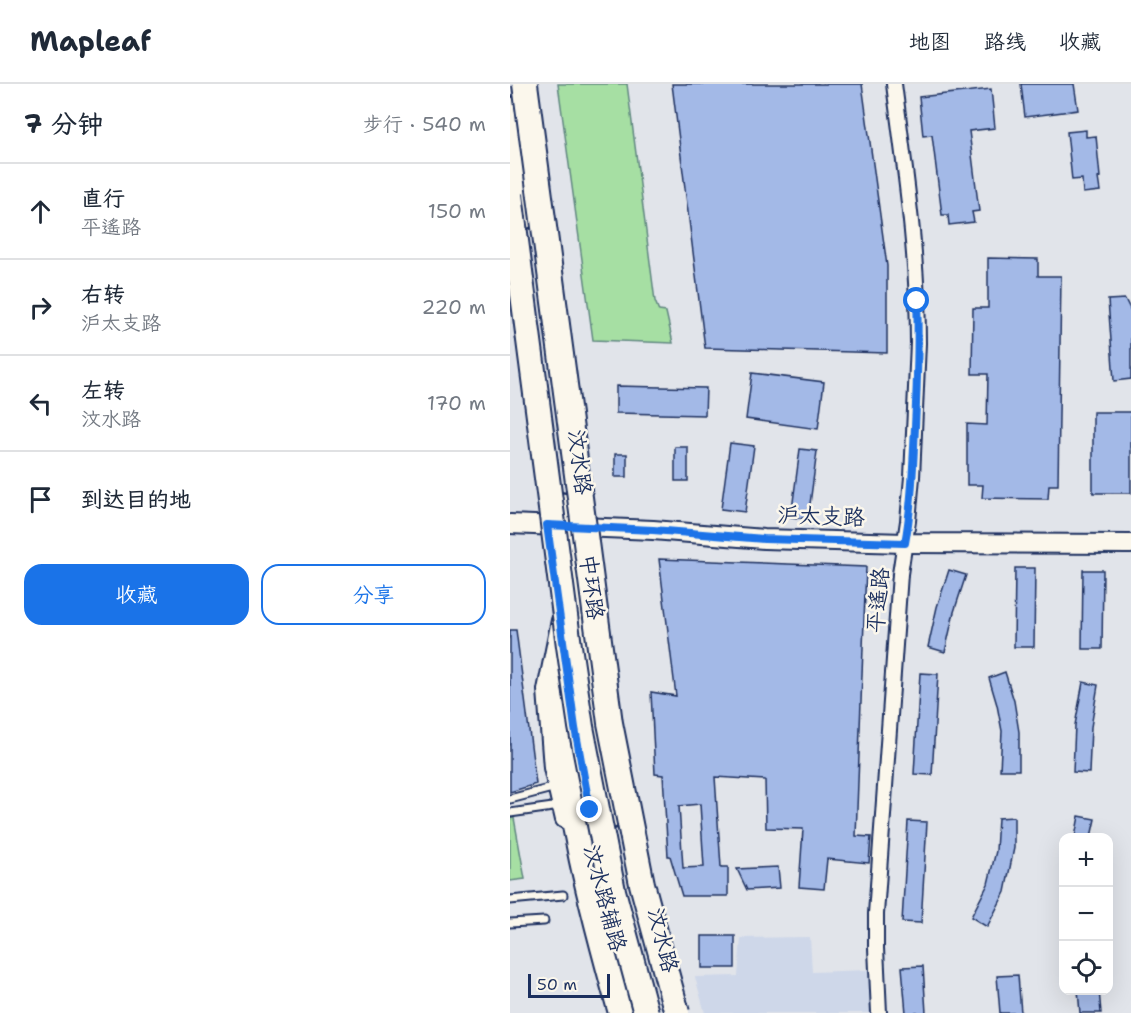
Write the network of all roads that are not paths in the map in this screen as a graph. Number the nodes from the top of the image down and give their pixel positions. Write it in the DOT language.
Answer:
graph roads {
  1 [pos="517,84"];
  2 [pos="525,84"];
  3 [pos="531,84"];
  4 [pos="894,84"];
  5 [pos="510,108"];
  6 [pos="511,137"];
  7 [pos="510,195"];
  8 [pos="510,240"];
  9 [pos="515,276"];
  10 [pos="538,317"];
  11 [pos="510,524"];
  12 [pos="569,526"];
  13 [pos="905,543"];
  14 [pos="1131,544"];
  15 [pos="560,615"];
  16 [pos="564,647"];
  17 [pos="571,700"];
  18 [pos="598,740"];
  19 [pos="556,787"];
  20 [pos="510,799"];
  21 [pos="560,806"];
  22 [pos="510,813"];
  23 [pos="563,895"];
  24 [pos="510,900"];
  25 [pos="544,921"];
  26 [pos="510,923"];
  27 [pos="647,978"];
  28 [pos="614,1013"];
  29 [pos="621,1013"];
  30 [pos="643,1013"];
  31 [pos="656,1013"];
  32 [pos="668,1013"];
  33 [pos="677,1013"];
  34 [pos="682,1013"];
  35 [pos="879,1013"];
  1 -- 12 [label="main road, 汶水路"];
  2 -- 33 [label="highway, 中环路, bridge"];
  3 -- 12 [label="main road, 汶水路"];
  4 -- 13 [label="street, 平遥路"];
  5 -- 6 [label="main road, 汶水路"];
  6 -- 10 [label="main road, 汶水路"];
  7 -- 30 [label="highway, 中环路, bridge"];
  8 -- 9 [label="main road, 汶水路"];
  9 -- 10 [label="main road"];
  9 -- 12 [label="main road, 汶水路"];
  10 -- 12 [label="main road, 汶水路"];
  11 -- 12 [label="street, 沪太支路"];
  12 -- 13 [label="street, 沪太支路"];
  12 -- 15 [label="main road, 汶水路"];
  12 -- 18 [label="main road, 汶水路"];
  12 -- 32 [label="main road, 汶水路"];
  12 -- 34 [label="main road, 汶水路"];
  13 -- 14 [label="street, 沪太支路"];
  13 -- 35 [label="street, 平遥路"];
  15 -- 16 [label="main road, 汶水路"];
  15 -- 19 [label="street, 汶水路辅路"];
  16 -- 17 [label="main road, 汶水路"];
  16 -- 29 [label="highway"];
  17 -- 18 [label="main road"];
  17 -- 30 [label="main road, 汶水路"];
  18 -- 27 [label="main road, 汶水路"];
  19 -- 20 [label="lane"];
  19 -- 21 [label="street, 汶水路辅路"];
  21 -- 22 [label="lane"];
  21 -- 28 [label="street, 汶水路辅路"];
  23 -- 24 [label="lane"];
  25 -- 26 [label="lane"];
  27 -- 30 [label="main road"];
  27 -- 31 [label="main road, 汶水路"];
}
